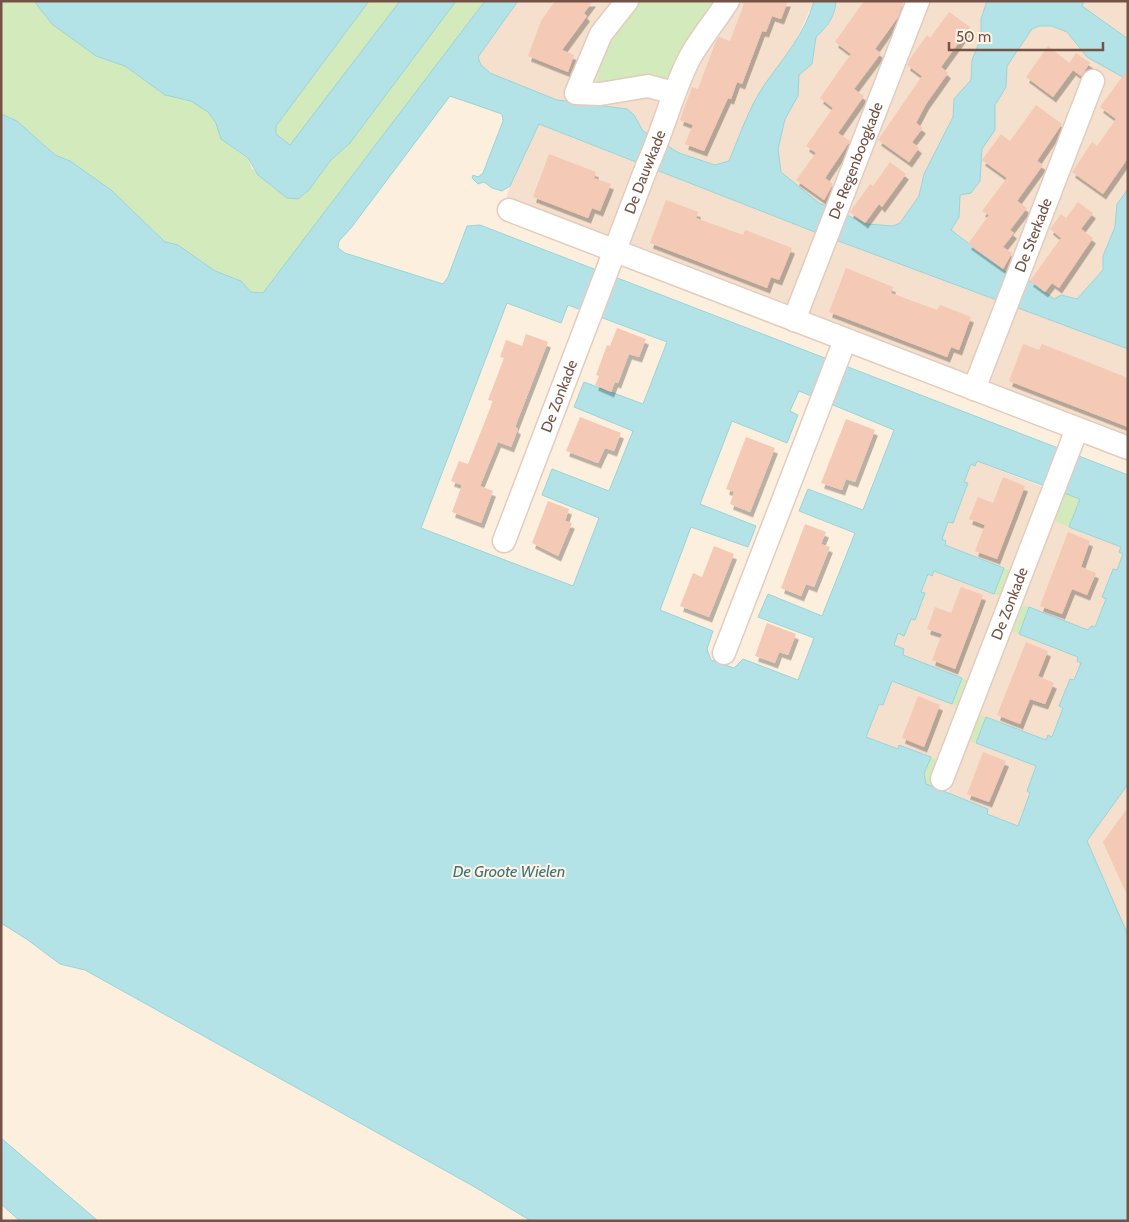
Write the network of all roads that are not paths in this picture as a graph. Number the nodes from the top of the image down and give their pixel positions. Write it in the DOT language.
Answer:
graph roads {
  1 [pos="627,1"];
  2 [pos="728,1"];
  3 [pos="918,1"];
  4 [pos="1094,81"];
  5 [pos="674,93"];
  6 [pos="508,210"];
  7 [pos="612,259"];
  8 [pos="794,320"];
  9 [pos="843,346"];
  10 [pos="974,389"];
  11 [pos="1074,435"];
  12 [pos="1128,448"];
  13 [pos="504,541"];
  14 [pos="724,653"];
  15 [pos="942,779"];
  1 -- 5 [label="street"];
  2 -- 5 [label="street, De Dauwkade"];
  3 -- 8 [label="street, De Regenboogkade"];
  4 -- 10 [label="street, De Sterkade"];
  5 -- 7 [label="street, De Dauwkade"];
  6 -- 7 [label="street"];
  7 -- 8 [label="street"];
  7 -- 13 [label="street, De Zonkade"];
  8 -- 9 [label="street"];
  9 -- 10 [label="street"];
  9 -- 14 [label="street"];
  10 -- 11 [label="street"];
  11 -- 12 [label="street"];
  11 -- 15 [label="street, De Zonkade"];
}
